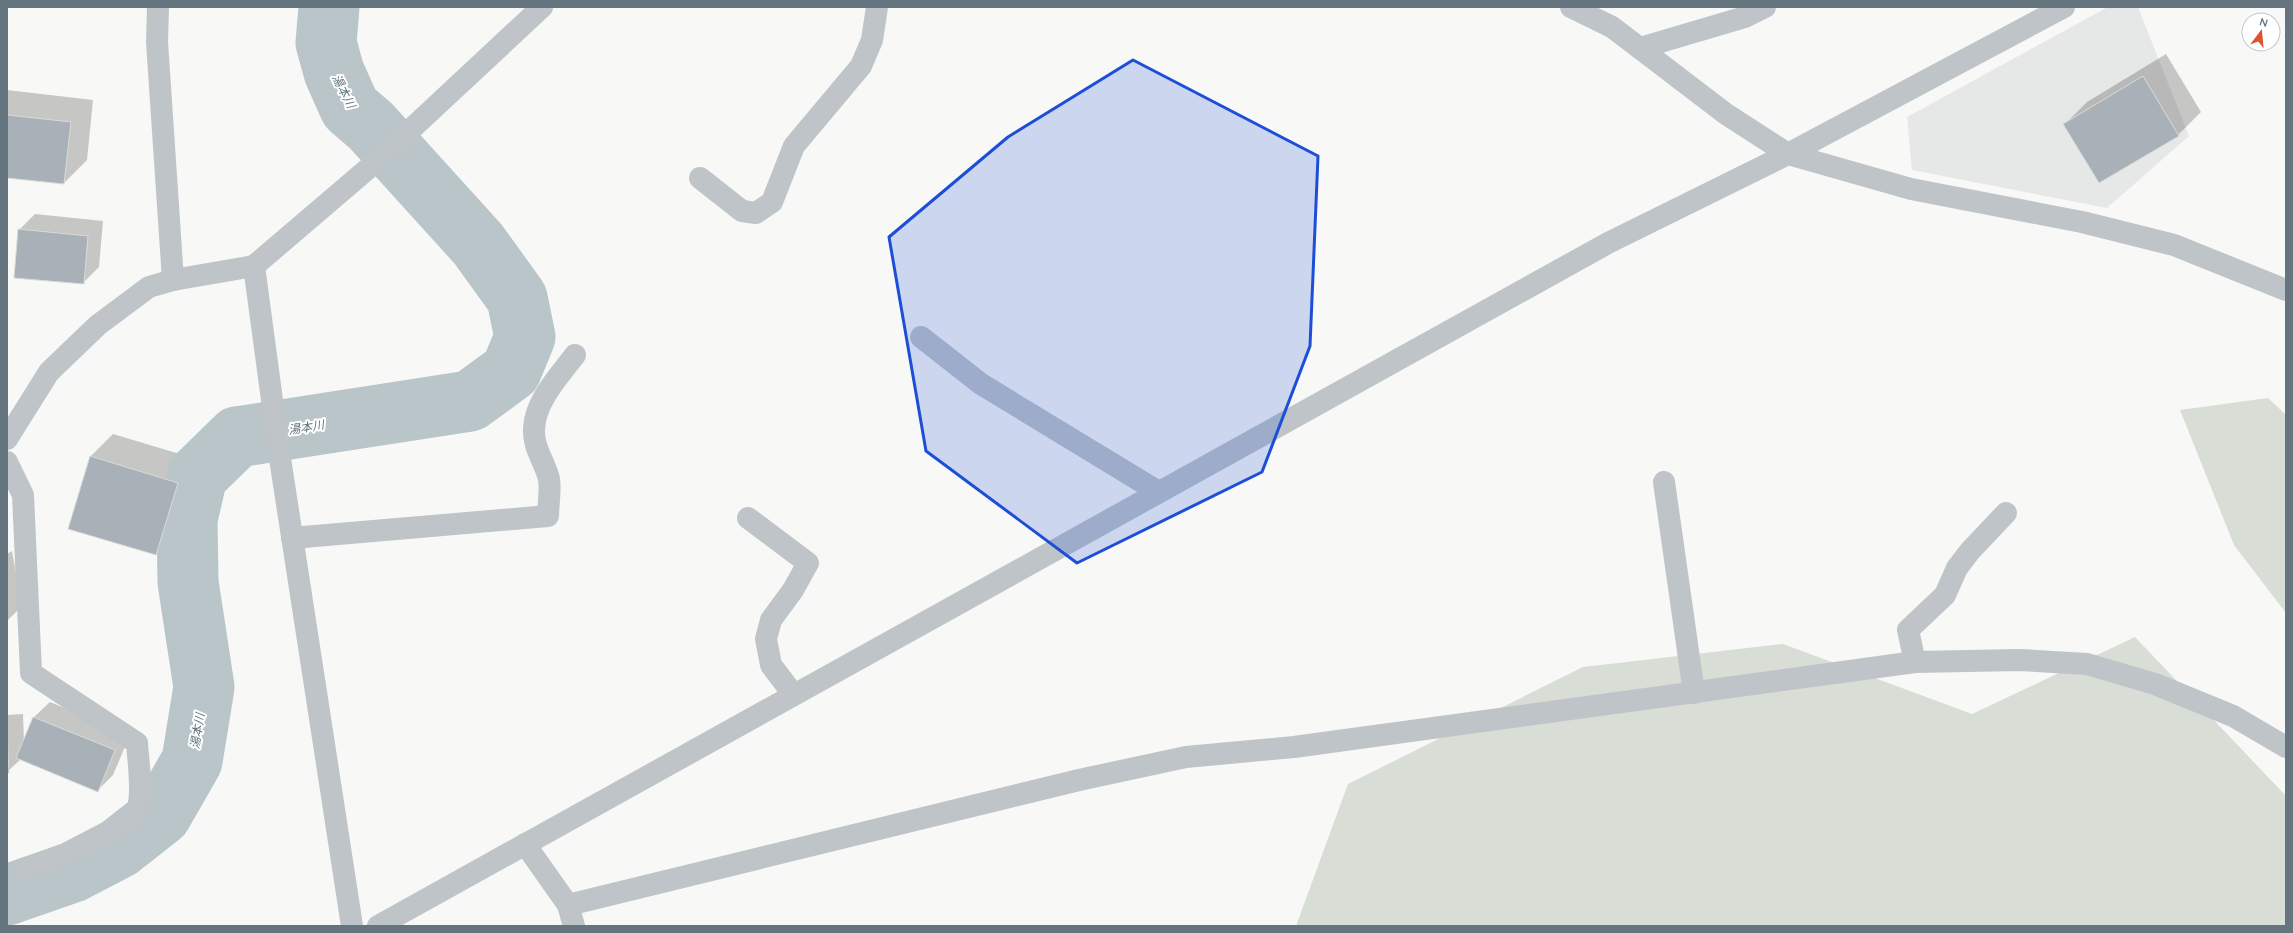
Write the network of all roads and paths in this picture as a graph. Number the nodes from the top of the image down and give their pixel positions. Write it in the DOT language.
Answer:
graph roads {
  1 [pos="158,7"];
  2 [pos="542,7"];
  3 [pos="877,7"];
  4 [pos="1570,7"];
  5 [pos="1765,7"];
  6 [pos="2064,7"];
  7 [pos="1640,48"];
  8 [pos="1788,154"];
  9 [pos="700,178"];
  10 [pos="254,266"];
  11 [pos="173,280"];
  12 [pos="2286,290"];
  13 [pos="921,337"];
  14 [pos="575,355"];
  15 [pos="7,439"];
  16 [pos="7,462"];
  17 [pos="1664,482"];
  18 [pos="1157,491"];
  19 [pos="2006,513"];
  20 [pos="748,518"];
  21 [pos="292,538"];
  22 [pos="1915,662"];
  23 [pos="1694,692"];
  24 [pos="793,694"];
  25 [pos="2286,746"];
  26 [pos="525,844"];
  27 [pos="23,870"];
  28 [pos="568,905"];
  29 [pos="352,926"];
  30 [pos="378,926"];
  31 [pos="574,926"];
  1 -- 11 [label="street"];
  2 -- 10 [label="street"];
  3 -- 9 [label="street"];
  4 -- 7 [label="street"];
  5 -- 7 [label="street"];
  6 -- 8 [label="street"];
  7 -- 8 [label="street"];
  8 -- 12 [label="street"];
  8 -- 18 [label="street"];
  10 -- 11 [label="street"];
  10 -- 21 [label="street"];
  11 -- 15 [label="street"];
  13 -- 18 [label="street"];
  14 -- 21 [label="street"];
  16 -- 27 [label="street"];
  17 -- 23 [label="street"];
  18 -- 24 [label="street"];
  19 -- 22 [label="street"];
  20 -- 24 [label="street"];
  21 -- 29 [label="street"];
  22 -- 23 [label="street"];
  22 -- 25 [label="street"];
  23 -- 28 [label="street"];
  24 -- 26 [label="street"];
  26 -- 28 [label="street"];
  26 -- 30 [label="street"];
  28 -- 31 [label="street"];
}
